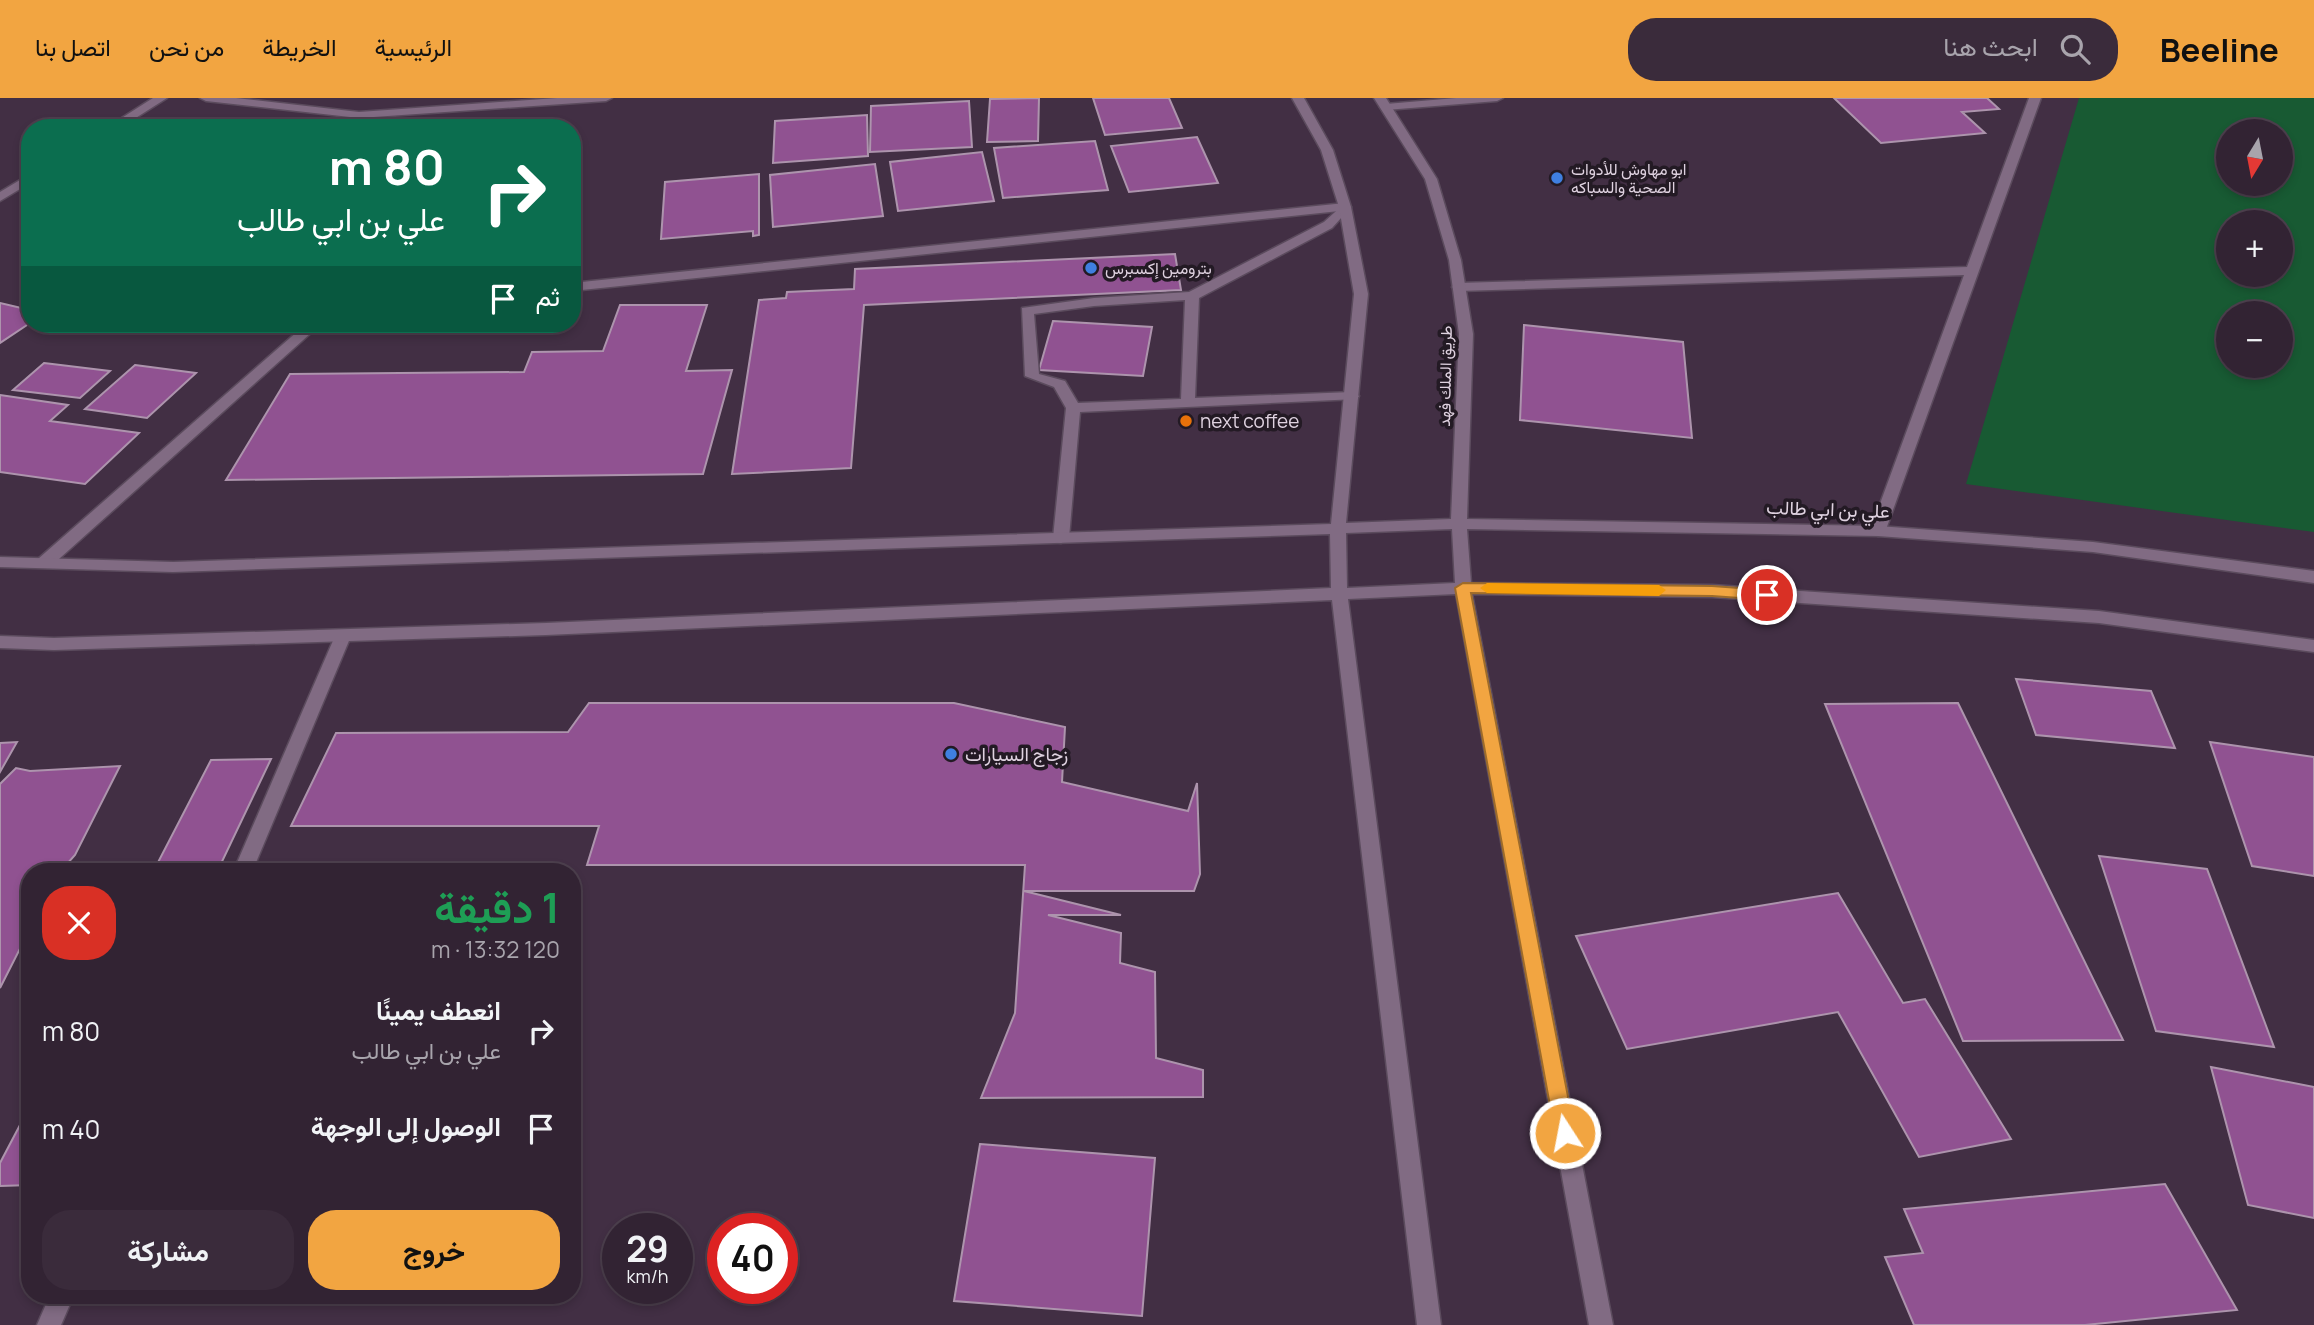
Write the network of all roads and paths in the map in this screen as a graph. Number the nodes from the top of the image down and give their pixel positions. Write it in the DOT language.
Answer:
graph roads {
  1 [pos="160,98"];
  2 [pos="206,98"];
  3 [pos="606,98"];
  4 [pos="1298,98"];
  5 [pos="1497,98"];
  6 [pos="2035,98"];
  7 [pos="1383,102"];
  8 [pos="359,115"];
  9 [pos="126,119"];
  10 [pos="355,119"];
  11 [pos="21,184"];
  12 [pos="0,197"];
  13 [pos="1345,207"];
  14 [pos="1972,271"];
  15 [pos="581,286"];
  16 [pos="1459,287"];
  17 [pos="1192,296"];
  18 [pos="304,333"];
  19 [pos="1352,396"];
  20 [pos="1188,403"];
  21 [pos="1073,408"];
  22 [pos="1459,524"];
  23 [pos="1338,527"];
  24 [pos="1878,531"];
  25 [pos="1061,538"];
  26 [pos="0,562"];
  27 [pos="44,563"];
  28 [pos="2314,577"];
  29 [pos="1463,588"];
  30 [pos="1339,594"];
  31 [pos="343,636"];
  32 [pos="0,642"];
  33 [pos="2314,646"];
  34 [pos="247,863"];
  35 [pos="58,1304"];
  36 [pos="49,1325"];
  37 [pos="1429,1325"];
  38 [pos="1601,1325"];
  1 -- 9 [label="main road"];
  2 -- 8 [label="main road"];
  3 -- 8 [label="main road"];
  4 -- 13 [label="main road"];
  5 -- 7 [label="main road"];
  6 -- 14 [label="main road"];
  7 -- 16 [label="main road, طريق الملك فهد"];
  8 -- 10 [label="main road"];
  11 -- 12 [label="main road"];
  13 -- 15 [label="main road"];
  13 -- 17 [label="main road"];
  13 -- 19 [label="main road"];
  14 -- 16 [label="main road"];
  14 -- 24 [label="main road"];
  16 -- 22 [label="main road, طريق الملك فهد"];
  17 -- 20 [label="main road"];
  17 -- 21 [label="main road"];
  18 -- 27 [label="main road"];
  19 -- 20 [label="main road"];
  19 -- 23 [label="main road"];
  20 -- 21 [label="main road"];
  21 -- 25 [label="main road"];
  22 -- 23 [label="main road, علي بن ابي طالب"];
  22 -- 24 [label="main road, علي بن ابي طالب"];
  22 -- 29 [label="main road, طريق الملك فهد"];
  23 -- 25 [label="main road, علي بن ابي طالب"];
  23 -- 30 [label="main road"];
  24 -- 28 [label="main road, علي بن ابي طالب"];
  25 -- 27 [label="main road, علي بن ابي طالب"];
  26 -- 27 [label="main road, علي بن ابي طالب"];
  29 -- 30 [label="main road"];
  29 -- 33 [label="main road"];
  29 -- 38 [label="main road, طريق الملك فهد"];
  30 -- 31 [label="main road"];
  30 -- 37 [label="main road"];
  31 -- 32 [label="main road"];
  31 -- 34 [label="main road"];
  35 -- 36 [label="main road"];
}
